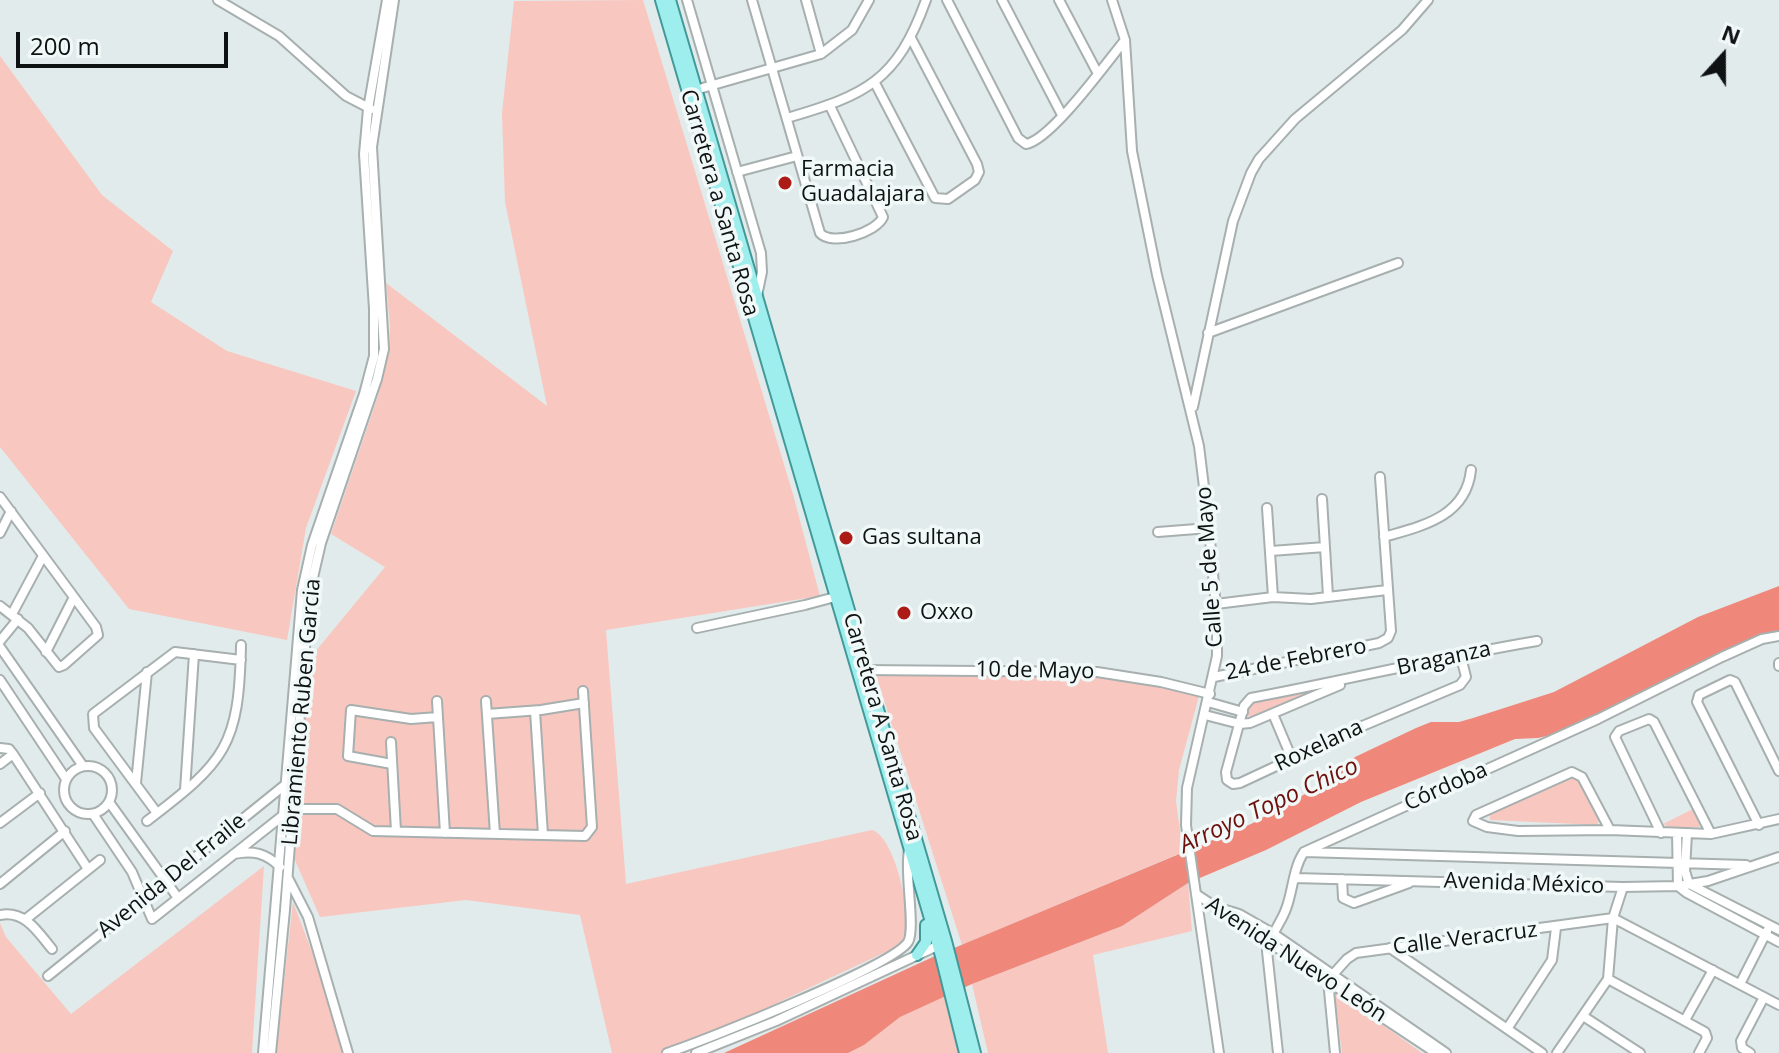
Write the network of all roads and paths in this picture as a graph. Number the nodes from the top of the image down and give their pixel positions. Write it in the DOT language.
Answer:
graph roads {
  1 [pos="218,0"];
  2 [pos="387,0"];
  3 [pos="394,0"];
  4 [pos="661,0"];
  5 [pos="752,0"];
  6 [pos="806,0"];
  7 [pos="862,0"];
  8 [pos="869,0"];
  9 [pos="926,0"];
  10 [pos="947,0"];
  11 [pos="1002,0"];
  12 [pos="1059,0"];
  13 [pos="1112,0"];
  14 [pos="1428,0"];
  15 [pos="687,1"];
  16 [pos="671,4"];
  17 [pos="865,10"];
  18 [pos="911,38"];
  19 [pos="1125,40"];
  20 [pos="821,54"];
  21 [pos="772,68"];
  22 [pos="1097,72"];
  23 [pos="875,83"];
  24 [pos="711,85"];
  25 [pos="692,91"];
  26 [pos="830,106"];
  27 [pos="372,109"];
  28 [pos="1062,115"];
  29 [pos="787,118"];
  30 [pos="797,156"];
  31 [pos="737,172"];
  32 [pos="1398,263"];
  33 [pos="757,300"];
  34 [pos="1208,333"];
  35 [pos="783,403"];
  36 [pos="1192,412"];
  37 [pos="1471,470"];
  38 [pos="1380,477"];
  39 [pos="0,497"];
  40 [pos="1322,499"];
  41 [pos="1267,508"];
  42 [pos="11,511"];
  43 [pos="1209,528"];
  44 [pos="1158,532"];
  45 [pos="0,533"];
  46 [pos="1384,537"];
  47 [pos="1325,547"];
  48 [pos="1271,551"];
  49 [pos="43,556"];
  50 [pos="1387,590"];
  51 [pos="1328,596"];
  52 [pos="74,597"];
  53 [pos="835,597"];
  54 [pos="1273,597"];
  55 [pos="1216,604"];
  56 [pos="7,613"];
  57 [pos="697,628"];
  58 [pos="1779,636"];
  59 [pos="0,641"];
  60 [pos="1537,641"];
  61 [pos="241,645"];
  62 [pos="0,647"];
  63 [pos="46,652"];
  64 [pos="1460,653"];
  65 [pos="194,654"];
  66 [pos="241,660"];
  67 [pos="861,670"];
  68 [pos="147,672"];
  69 [pos="1214,677"];
  70 [pos="1352,679"];
  71 [pos="1,684"];
  72 [pos="583,691"];
  73 [pos="1209,698"];
  74 [pos="1249,698"];
  75 [pos="437,701"];
  76 [pos="486,701"];
  77 [pos="584,703"];
  78 [pos="535,711"];
  79 [pos="1243,712"];
  80 [pos="487,714"];
  81 [pos="1273,714"];
  82 [pos="1205,715"];
  83 [pos="438,717"];
  84 [pos="1240,724"];
  85 [pos="391,742"];
  86 [pos="0,748"];
  87 [pos="13,754"];
  88 [pos="1292,759"];
  89 [pos="119,760"];
  90 [pos="0,764"];
  91 [pos="392,764"];
  92 [pos="83,766"];
  93 [pos="125,769"];
  94 [pos="1779,771"];
  95 [pos="105,772"];
  96 [pos="296,777"];
  97 [pos="66,779"];
  98 [pos="111,782"];
  99 [pos="136,783"];
  100 [pos="286,785"];
  101 [pos="185,790"];
  102 [pos="40,793"];
  103 [pos="109,802"];
  104 [pos="68,804"];
  105 [pos="48,806"];
  106 [pos="294,809"];
  107 [pos="157,813"];
  108 [pos="93,814"];
  109 [pos="285,815"];
  110 [pos="57,817"];
  111 [pos="1779,819"];
  112 [pos="147,821"];
  113 [pos="241,821"];
  114 [pos="0,823"];
  115 [pos="1759,825"];
  116 [pos="1610,830"];
  117 [pos="65,831"];
  118 [pos="396,831"];
  119 [pos="445,833"];
  120 [pos="1661,833"];
  121 [pos="1682,833"];
  122 [pos="495,834"];
  123 [pos="1711,834"];
  124 [pos="543,835"];
  125 [pos="254,837"];
  126 [pos="909,848"];
  127 [pos="142,851"];
  128 [pos="234,854"];
  129 [pos="1301,856"];
  130 [pos="1779,857"];
  131 [pos="100,860"];
  132 [pos="126,863"];
  133 [pos="1681,863"];
  134 [pos="1751,866"];
  135 [pos="280,867"];
  136 [pos="88,869"];
  137 [pos="288,878"];
  138 [pos="1295,878"];
  139 [pos="1342,879"];
  140 [pos="165,881"];
  141 [pos="1413,881"];
  142 [pos="0,884"];
  143 [pos="1689,884"];
  144 [pos="1678,886"];
  145 [pos="1623,887"];
  146 [pos="921,891"];
  147 [pos="1196,894"];
  148 [pos="144,898"];
  149 [pos="178,898"];
  150 [pos="0,915"];
  151 [pos="1613,918"];
  152 [pos="26,919"];
  153 [pos="1769,925"];
  154 [pos="1556,928"];
  155 [pos="1779,930"];
  156 [pos="1765,935"];
  157 [pos="1271,937"];
  158 [pos="1779,942"];
  159 [pos="1389,947"];
  160 [pos="52,949"];
  161 [pos="942,952"];
  162 [pos="917,955"];
  163 [pos="1713,970"];
  164 [pos="48,976"];
  165 [pos="1330,978"];
  166 [pos="1608,979"];
  167 [pos="1740,984"];
  168 [pos="1764,997"];
  169 [pos="957,1000"];
  170 [pos="1779,1005"];
  171 [pos="1583,1016"];
  172 [pos="1685,1020"];
  173 [pos="1507,1029"];
  174 [pos="1440,1051"];
  175 [pos="263,1053"];
  176 [pos="271,1053"];
  177 [pos="348,1053"];
  178 [pos="667,1053"];
  179 [pos="696,1053"];
  180 [pos="965,1053"];
  181 [pos="975,1053"];
  182 [pos="1219,1053"];
  183 [pos="1278,1053"];
  184 [pos="1335,1053"];
  185 [pos="1542,1053"];
  186 [pos="1557,1053"];
  187 [pos="1640,1053"];
  188 [pos="1699,1053"];
  189 [pos="1750,1053"];
  1 -- 27 [label="street"];
  2 -- 27 [label="street, Libramiento Ruben Garcia"];
  3 -- 27 [label="street, Libramiento Ruben Garcia"];
  4 -- 25 [label="main road, Carretera a Santa Rosa"];
  5 -- 21 [label="street"];
  6 -- 20 [label="street"];
  7 -- 17 [label="street"];
  8 -- 17 [label="street"];
  9 -- 18 [label="street"];
  10 -- 28 [label="street"];
  11 -- 28 [label="street"];
  12 -- 22 [label="street"];
  13 -- 19 [label="street"];
  14 -- 34 [label="street"];
  15 -- 16 [label="street"];
  15 -- 24 [label="street"];
  16 -- 25 [label="main road, Carretera a Santa Rosa"];
  17 -- 20 [label="street"];
  18 -- 23 [label="street"];
  18 -- 23 [label="street"];
  19 -- 22 [label="street"];
  19 -- 36 [label="street"];
  20 -- 21 [label="street"];
  21 -- 24 [label="street"];
  21 -- 29 [label="street"];
  22 -- 28 [label="street"];
  23 -- 26 [label="street"];
  24 -- 25 [label="street"];
  24 -- 31 [label="street"];
  25 -- 33 [label="main road, Carretera a Santa Rosa"];
  25 -- 35 [label="main road, Carretera a Santa Rosa"];
  26 -- 29 [label="street"];
  26 -- 30 [label="street"];
  27 -- 96 [label="street, Libramiento Ruben Garcia"];
  27 -- 100 [label="street, Libramiento Ruben Garcia"];
  29 -- 30 [label="street"];
  30 -- 31 [label="street"];
  31 -- 33 [label="street"];
  32 -- 34 [label="street"];
  33 -- 35 [label="main road, Carretera a Santa Rosa"];
  34 -- 36 [label="street"];
  35 -- 53 [label="main road, Carretera A Santa Rosa"];
  35 -- 67 [label="main road, Carretera A Santa Rosa"];
  36 -- 43 [label="street, Calle 5 de Mayo"];
  37 -- 46 [label="street"];
  38 -- 46 [label="street"];
  39 -- 42 [label="street"];
  40 -- 47 [label="street"];
  41 -- 48 [label="street"];
  42 -- 45 [label="street"];
  42 -- 49 [label="street"];
  43 -- 44 [label="street"];
  43 -- 55 [label="street, Calle 5 de Mayo"];
  46 -- 50 [label="street"];
  47 -- 48 [label="street"];
  47 -- 51 [label="street"];
  48 -- 54 [label="street"];
  49 -- 52 [label="street"];
  49 -- 56 [label="street"];
  50 -- 51 [label="street"];
  50 -- 69 [label="street, 24 de Febrero"];
  51 -- 54 [label="street"];
  52 -- 63 [label="street"];
  52 -- 63 [label="street"];
  53 -- 57 [label="street"];
  53 -- 67 [label="main road, Carretera A Santa Rosa"];
  54 -- 55 [label="street"];
  55 -- 69 [label="street, Calle 5 de Mayo"];
  56 -- 59 [label="street"];
  56 -- 63 [label="street"];
  58 -- 129 [label="street, Córdoba"];
  60 -- 64 [label="street, Braganza"];
  61 -- 66 [label="street"];
  62 -- 92 [label="street"];
  64 -- 70 [label="street, Braganza"];
  64 -- 88 [label="street, Roxelana"];
  65 -- 66 [label="street"];
  65 -- 68 [label="street"];
  65 -- 101 [label="street"];
  66 -- 101 [label="street"];
  67 -- 73 [label="street, 10 de Mayo"];
  67 -- 126 [label="main road, Carretera A Santa Rosa"];
  67 -- 161 [label="main road, Carretera A Santa Rosa"];
  68 -- 89 [label="street"];
  68 -- 99 [label="street"];
  69 -- 73 [label="street, Calle 5 de Mayo"];
  70 -- 74 [label="street, Braganza"];
  70 -- 81 [label="street, Braganza"];
  71 -- 97 [label="street"];
  72 -- 77 [label="street"];
  73 -- 79 [label="street, 10 de Mayo"];
  73 -- 82 [label="street, Calle 5 de Mayo"];
  74 -- 79 [label="street, Roxelana"];
  75 -- 83 [label="street"];
  76 -- 80 [label="street"];
  77 -- 78 [label="street"];
  77 -- 124 [label="street"];
  78 -- 80 [label="street"];
  78 -- 124 [label="street"];
  79 -- 84 [label="street, Roxelana"];
  80 -- 122 [label="street"];
  81 -- 84 [label="street, Braganza"];
  81 -- 88 [label="street"];
  82 -- 84 [label="street"];
  82 -- 147 [label="street, Calle 5 de Mayo"];
  83 -- 91 [label="street"];
  83 -- 119 [label="street"];
  84 -- 88 [label="street, Roxelana"];
  85 -- 91 [label="street"];
  86 -- 87 [label="street"];
  87 -- 90 [label="street"];
  87 -- 102 [label="street"];
  89 -- 93 [label="street"];
  89 -- 95 [label="street"];
  91 -- 118 [label="street"];
  92 -- 95 [label="street"];
  92 -- 97 [label="street"];
  93 -- 98 [label="street"];
  93 -- 99 [label="street"];
  94 -- 115 [label="street"];
  95 -- 98 [label="street"];
  96 -- 100 [label="street, Avenida Del Fraile"];
  96 -- 106 [label="street, Libramiento Ruben Garcia"];
  97 -- 104 [label="street"];
  98 -- 103 [label="street"];
  99 -- 107 [label="street"];
  100 -- 109 [label="street, Libramiento Ruben Garcia"];
  100 -- 113 [label="street, Avenida Del Fraile"];
  101 -- 107 [label="street"];
  102 -- 105 [label="street"];
  102 -- 114 [label="street"];
  103 -- 108 [label="street"];
  103 -- 127 [label="street"];
  104 -- 105 [label="street"];
  104 -- 108 [label="street"];
  104 -- 110 [label="street"];
  105 -- 110 [label="street"];
  106 -- 109 [label="street, Avenida Del Fraile"];
  106 -- 118 [label="street"];
  106 -- 137 [label="street, Libramiento Ruben Garcia"];
  107 -- 112 [label="street"];
  108 -- 132 [label="street"];
  109 -- 125 [label="street, Avenida Del Fraile"];
  109 -- 135 [label="street, Libramiento Ruben Garcia"];
  110 -- 117 [label="street"];
  111 -- 115 [label="street"];
  113 -- 125 [label="street"];
  113 -- 140 [label="street, Avenida Del Fraile"];
  115 -- 123 [label="street"];
  116 -- 116 [label="street"];
  116 -- 120 [label="street"];
  117 -- 136 [label="street"];
  117 -- 142 [label="street"];
  118 -- 119 [label="street"];
  119 -- 122 [label="street"];
  120 -- 121 [label="street"];
  120 -- 123 [label="street"];
  121 -- 123 [label="street"];
  121 -- 133 [label="street"];
  122 -- 124 [label="street"];
  125 -- 128 [label="street, Avenida Del Fraile"];
  126 -- 146 [label="main road, Carretera A Santa Rosa"];
  126 -- 178 [label="street"];
  127 -- 132 [label="street"];
  127 -- 140 [label="street"];
  128 -- 135 [label="street"];
  128 -- 149 [label="street, Avenida Del Fraile"];
  129 -- 133 [label="street, Avenida México"];
  129 -- 138 [label="street"];
  130 -- 134 [label="street, Avenida México"];
  131 -- 136 [label="street"];
  132 -- 148 [label="street"];
  133 -- 134 [label="street, Avenida México"];
  133 -- 143 [label="street"];
  133 -- 144 [label="street"];
  134 -- 143 [label="street, Avenida México"];
  135 -- 175 [label="street, Libramiento Ruben Garcia"];
  136 -- 152 [label="street"];
  137 -- 176 [label="street, Libramiento Ruben Garcia"];
  137 -- 177 [label="street"];
  138 -- 139 [label="street, Avenida México"];
  138 -- 157 [label="street"];
  139 -- 141 [label="street, Avenida México"];
  139 -- 141 [label="street"];
  140 -- 148 [label="street, Avenida Del Fraile"];
  140 -- 149 [label="street"];
  141 -- 145 [label="street, Avenida México"];
  143 -- 144 [label="street, Avenida México"];
  143 -- 153 [label="street"];
  144 -- 145 [label="street, Avenida México"];
  144 -- 156 [label="street"];
  145 -- 151 [label="street"];
  146 -- 161 [label="main road, Carretera A Santa Rosa"];
  146 -- 162 [label="main road"];
  147 -- 157 [label="street, Avenida Nuevo León"];
  147 -- 182 [label="street, Calle 5 de Mayo"];
  148 -- 149 [label="street, Avenida Del Fraile"];
  148 -- 164 [label="street, Avenida Del Fraile"];
  150 -- 152 [label="street"];
  151 -- 154 [label="street, Calle Veracruz"];
  151 -- 163 [label="street"];
  151 -- 166 [label="street"];
  152 -- 160 [label="street"];
  153 -- 155 [label="street"];
  153 -- 156 [label="street"];
  154 -- 159 [label="street, Calle Veracruz"];
  154 -- 173 [label="street"];
  156 -- 158 [label="street"];
  156 -- 167 [label="street"];
  157 -- 165 [label="street, Avenida Nuevo León"];
  157 -- 183 [label="street"];
  159 -- 165 [label="street, Calle Veracruz"];
  159 -- 173 [label="street"];
  161 -- 162 [label="street"];
  161 -- 169 [label="main road, Carretera A Santa Rosa"];
  162 -- 179 [label="street"];
  163 -- 167 [label="street"];
  163 -- 172 [label="street"];
  165 -- 174 [label="street, Avenida Nuevo León"];
  165 -- 184 [label="street"];
  166 -- 171 [label="street"];
  166 -- 172 [label="street"];
  167 -- 168 [label="street"];
  168 -- 170 [label="street"];
  168 -- 189 [label="street"];
  169 -- 180 [label="main road, Carretera A Santa Rosa"];
  169 -- 181 [label="main road, Carretera A Santa Rosa"];
  171 -- 186 [label="street"];
  171 -- 187 [label="street"];
  172 -- 188 [label="street"];
  173 -- 185 [label="street"];
}
